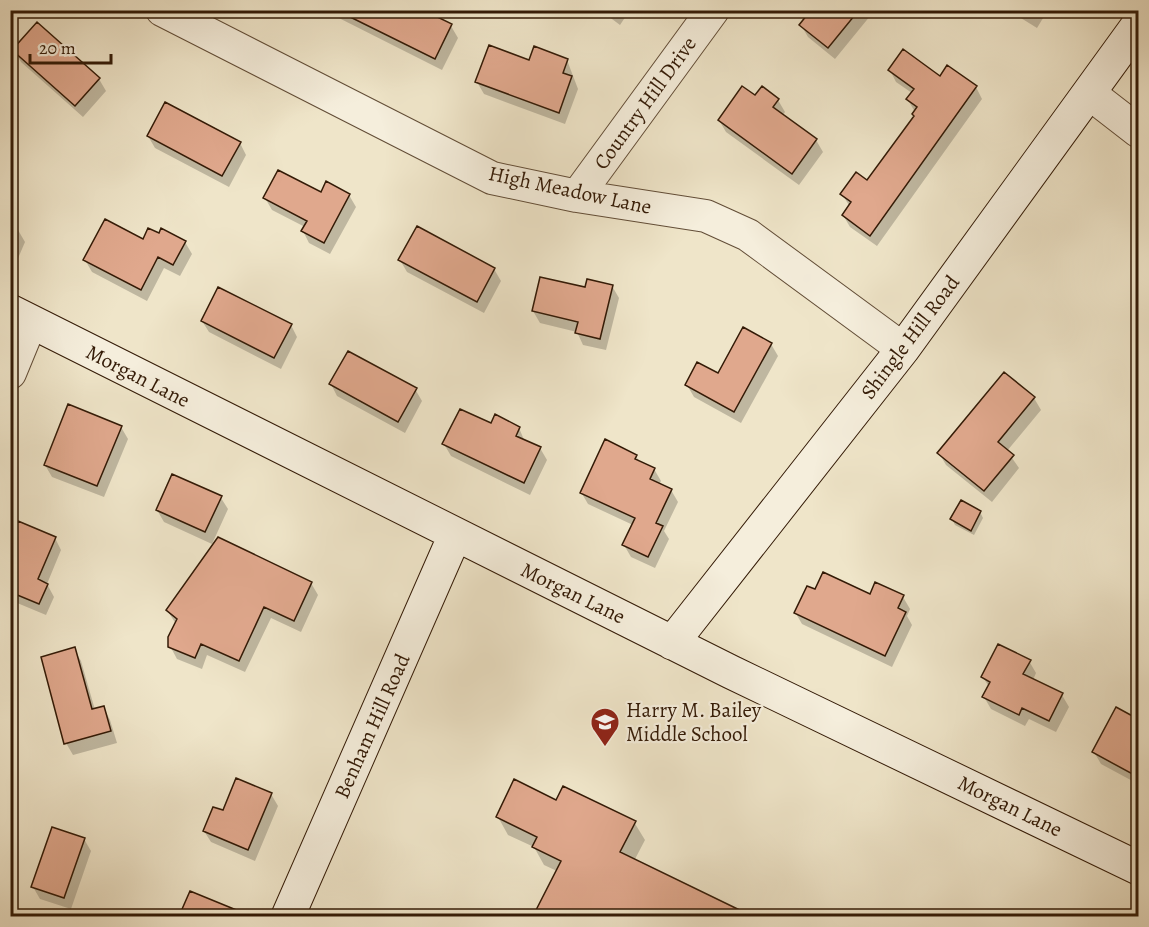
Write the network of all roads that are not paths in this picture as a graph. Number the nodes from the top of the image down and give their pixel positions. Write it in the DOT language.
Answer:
graph roads {
  1 [pos="162,10"];
  2 [pos="713,10"];
  3 [pos="1138,25"];
  4 [pos="1089,93"];
  5 [pos="1138,131"];
  6 [pos="577,196"];
  7 [pos="21,317"];
  8 [pos="903,349"];
  9 [pos="10,373"];
  10 [pos="455,535"];
  11 [pos="672,643"];
  12 [pos="1138,868"];
  13 [pos="288,916"];
  1 -- 6 [label="street, High Meadow Lane"];
  2 -- 6 [label="street, Country Hill Drive"];
  3 -- 4 [label="street, Shingle Hill Road"];
  4 -- 5 [label="street"];
  4 -- 8 [label="street, Shingle Hill Road"];
  6 -- 8 [label="street, High Meadow Lane"];
  7 -- 9 [label="street"];
  7 -- 10 [label="street, Morgan Lane"];
  8 -- 11 [label="street, Shingle Hill Road"];
  10 -- 11 [label="street, Morgan Lane"];
  10 -- 13 [label="street, Benham Hill Road"];
  11 -- 12 [label="street, Morgan Lane"];
}
